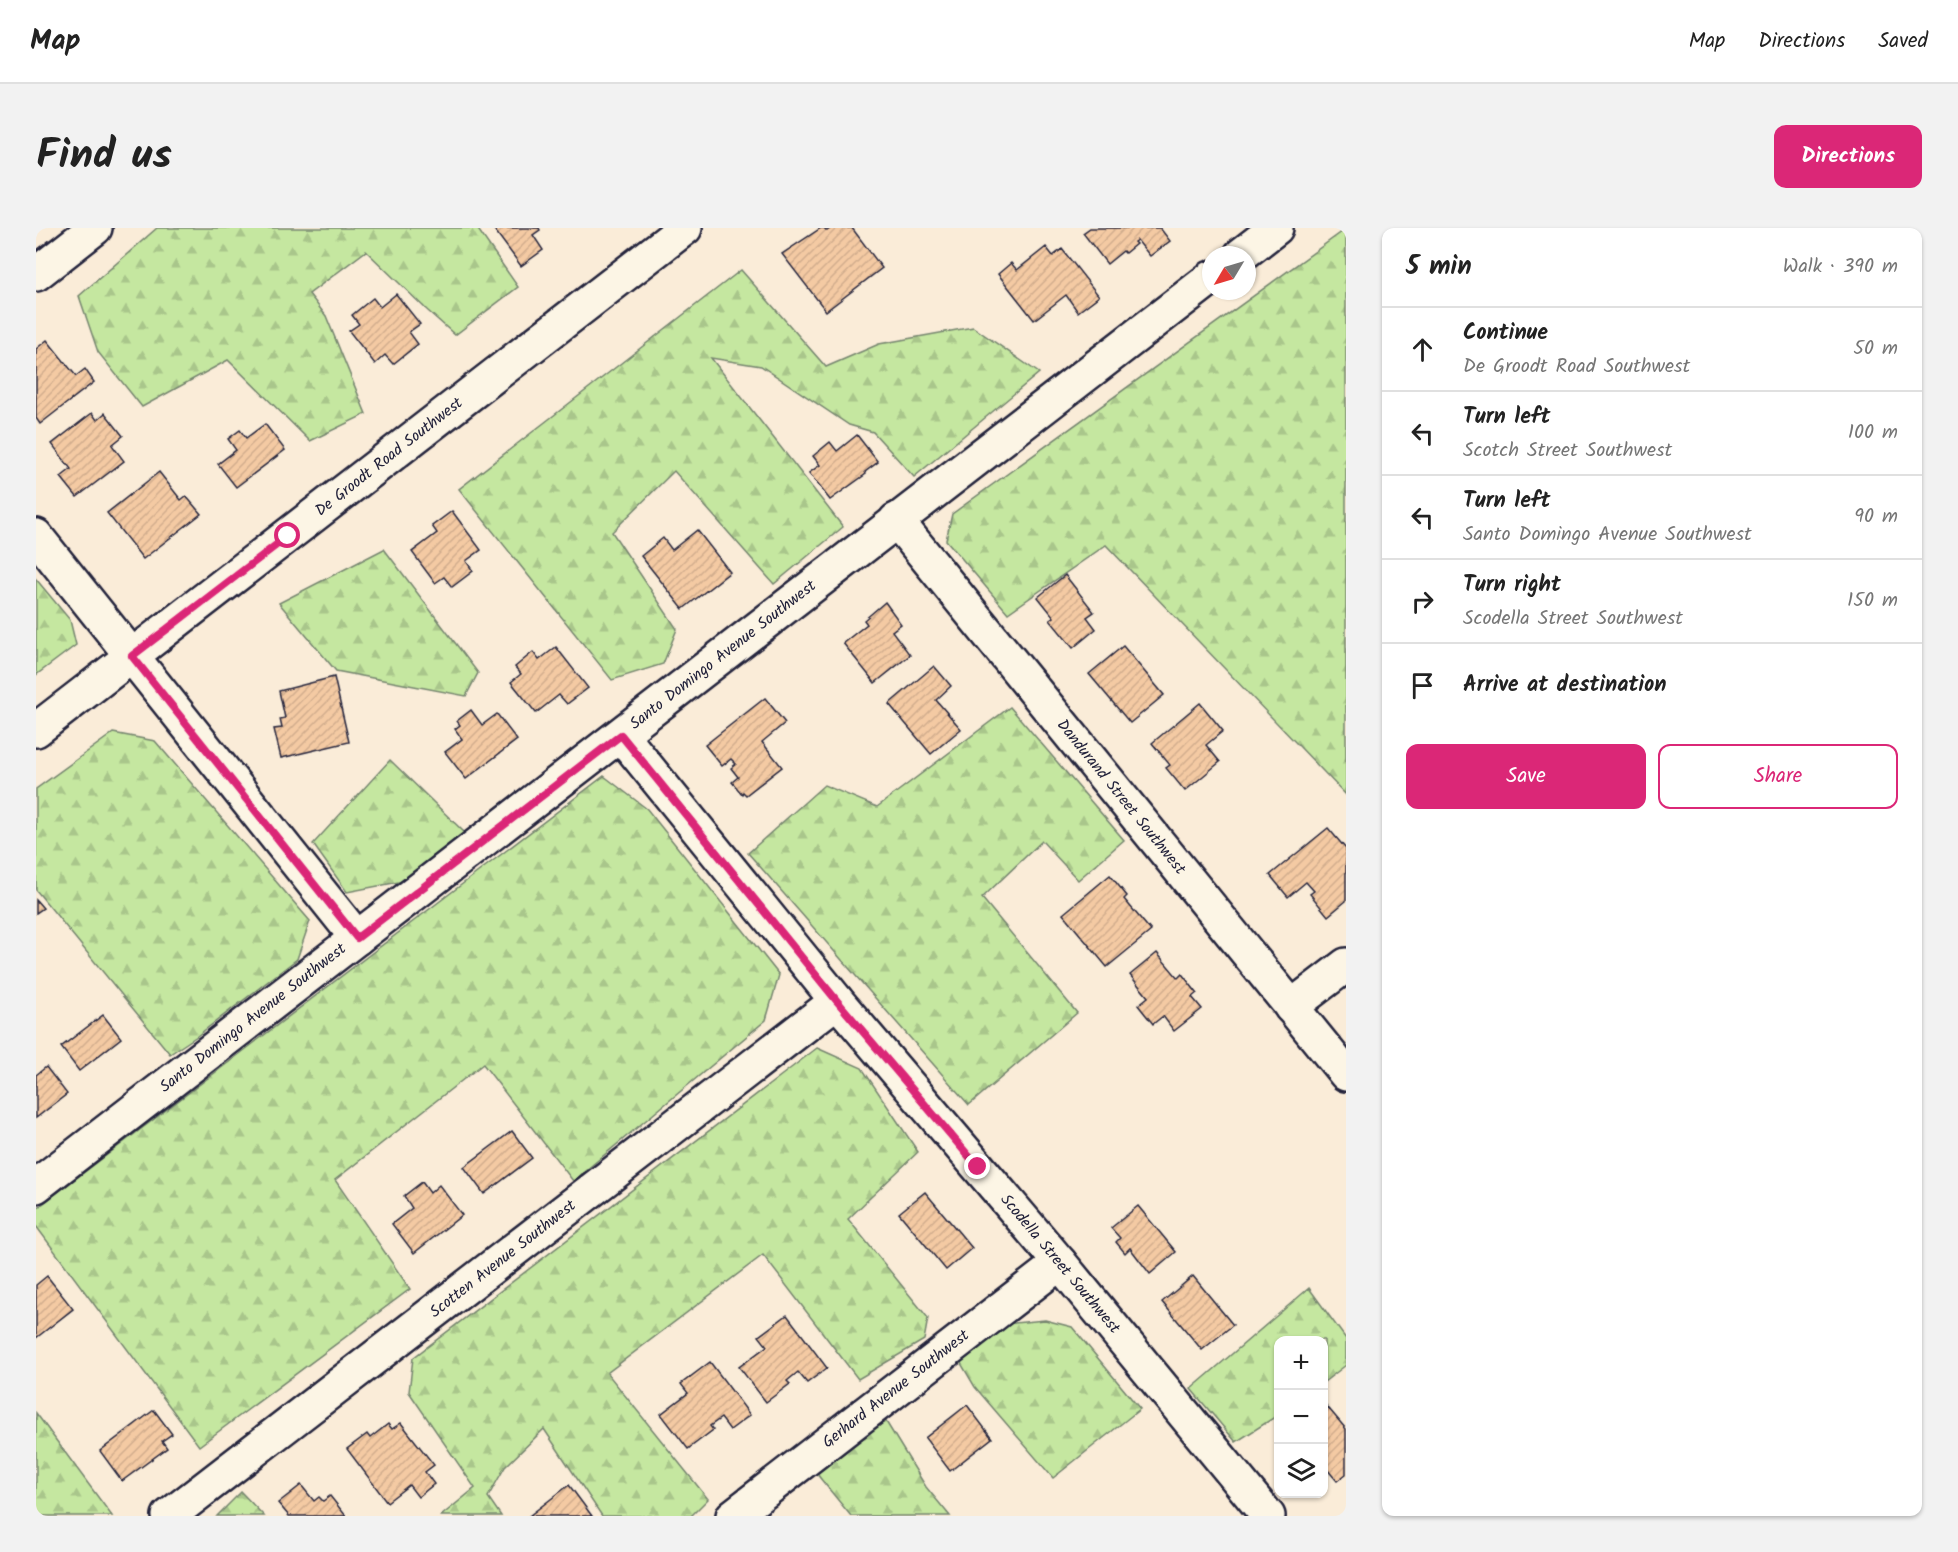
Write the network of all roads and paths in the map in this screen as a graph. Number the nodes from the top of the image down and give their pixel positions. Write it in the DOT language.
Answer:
graph roads {
  1 [pos="95,228"];
  2 [pos="685,228"];
  3 [pos="1276,228"];
  4 [pos="1253,246"];
  5 [pos="36,274"];
  6 [pos="1202,285"];
  7 [pos="896,520"];
  8 [pos="36,536"];
  9 [pos="132,656"];
  10 [pos="36,730"];
  11 [pos="621,735"];
  12 [pos="357,938"];
  13 [pos="1346,966"];
  14 [pos="837,1001"];
  15 [pos="1291,1007"];
  16 [pos="1346,1074"];
  17 [pos="36,1186"];
  18 [pos="1060,1263"];
  19 [pos="169,1516"];
  20 [pos="733,1516"];
  21 [pos="1268,1516"];
  1 -- 5 [label="street"];
  2 -- 9 [label="street, De Groodt Road Southwest"];
  3 -- 4 [label="street"];
  6 -- 7 [label="street, Santo Domingo Avenue Southwest"];
  7 -- 11 [label="street, Santo Domingo Avenue Southwest"];
  7 -- 15 [label="street, Dandurand Street Southwest"];
  8 -- 9 [label="street"];
  9 -- 10 [label="street, De Groodt Road Southwest"];
  9 -- 12 [label="street"];
  11 -- 12 [label="street, Santo Domingo Avenue Southwest"];
  11 -- 14 [label="street, Scodella Street Southwest"];
  12 -- 17 [label="street, Santo Domingo Avenue Southwest"];
  13 -- 15 [label="street"];
  14 -- 18 [label="street, Scodella Street Southwest"];
  14 -- 19 [label="street, Scotten Avenue Southwest"];
  15 -- 16 [label="street, Dandurand Street Southwest"];
  18 -- 20 [label="street, Gerhard Avenue Southwest"];
  18 -- 21 [label="street, Scodella Street Southwest"];
}
